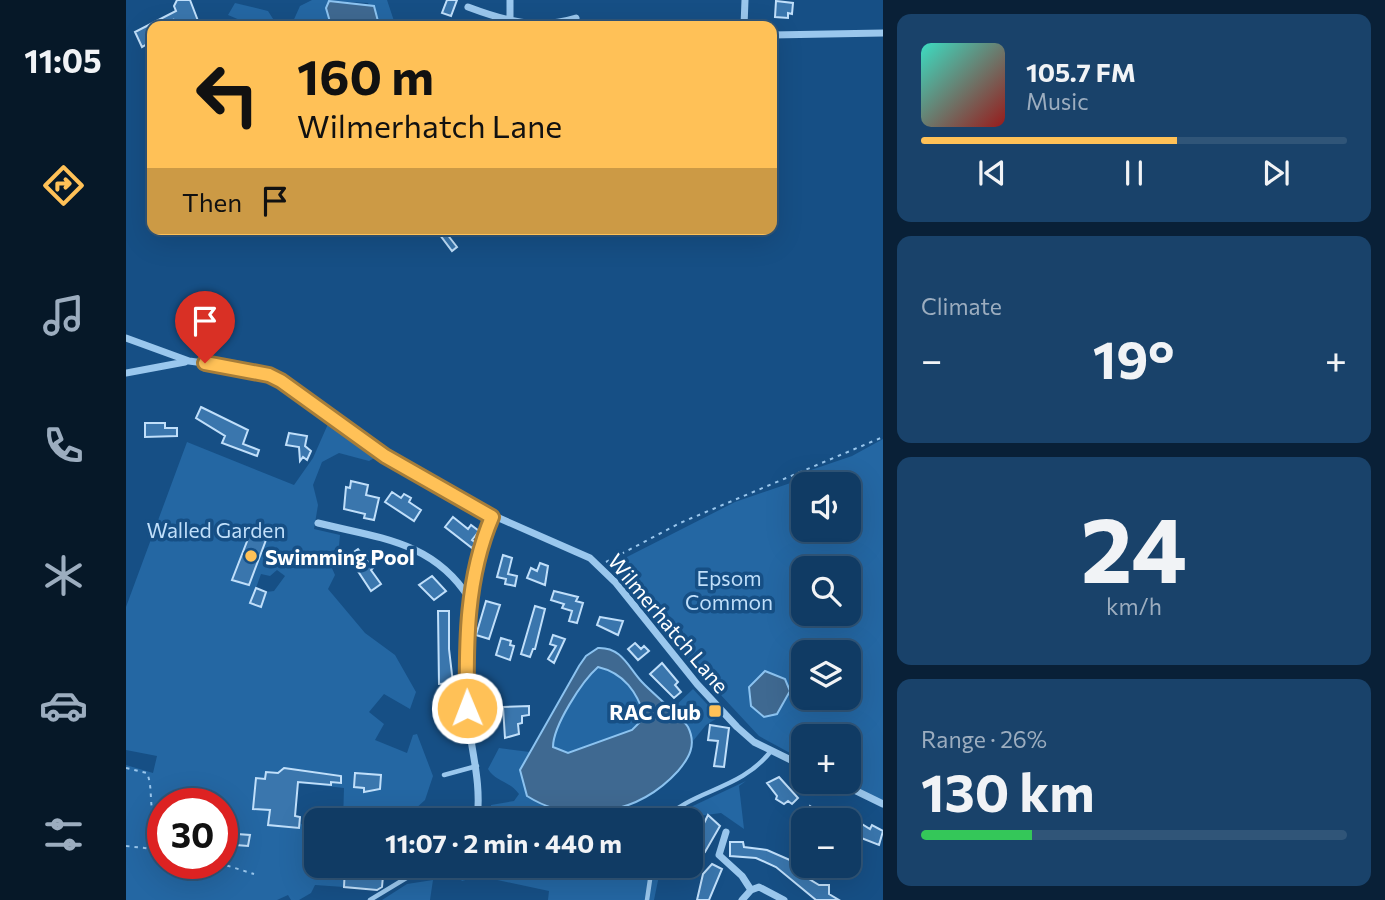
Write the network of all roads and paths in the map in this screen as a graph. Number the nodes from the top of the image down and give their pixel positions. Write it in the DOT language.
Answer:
graph roads {
  1 [pos="510,0"];
  2 [pos="745,0"];
  3 [pos="468,7"];
  4 [pos="576,18"];
  5 [pos="507,21"];
  6 [pos="510,21"];
  7 [pos="562,21"];
  8 [pos="744,21"];
  9 [pos="883,33"];
  10 [pos="777,35"];
  11 [pos="126,338"];
  12 [pos="189,361"];
  13 [pos="126,373"];
  14 [pos="883,437"];
  15 [pos="492,517"];
  16 [pos="318,523"];
  17 [pos="598,564"];
  18 [pos="469,598"];
  19 [pos="771,751"];
  20 [pos="791,760"];
  21 [pos="478,766"];
  22 [pos="126,768"];
  23 [pos="444,775"];
  24 [pos="151,788"];
  25 [pos="861,793"];
  26 [pos="883,804"];
  27 [pos="479,808"];
  28 [pos="677,808"];
  29 [pos="726,832"];
  30 [pos="126,846"];
  31 [pos="147,848"];
  32 [pos="238,869"];
  33 [pos="254,874"];
  34 [pos="406,878"];
  35 [pos="650,878"];
  36 [pos="751,890"];
  37 [pos="370,900"];
  38 [pos="647,900"];
  39 [pos="742,900"];
  40 [pos="784,900"];
  1 -- 6 [label="street"];
  2 -- 8 [label="street"];
  3 -- 5 [label="street"];
  4 -- 7 [label="street"];
  9 -- 10 [label="street"];
  11 -- 12 [label="street, Wilmerhatch Lane"];
  12 -- 13 [label="street"];
  12 -- 15 [label="street, Wilmerhatch Lane"];
  14 -- 17 [label="path"];
  15 -- 17 [label="street, Wilmerhatch Lane"];
  15 -- 18 [label="street"];
  16 -- 18 [label="street"];
  17 -- 19 [label="street, Wilmerhatch Lane"];
  18 -- 21 [label="street"];
  19 -- 20 [label="street, Wilmerhatch Lane"];
  19 -- 28 [label="lane"];
  21 -- 23 [label="lane"];
  21 -- 27 [label="street"];
  22 -- 24 [label="path"];
  25 -- 26 [label="street"];
  29 -- 36 [label="street"];
  30 -- 31 [label="path"];
  32 -- 33 [label="path"];
  34 -- 37 [label="lane"];
  35 -- 38 [label="lane"];
  36 -- 39 [label="street"];
  36 -- 40 [label="street"];
}
